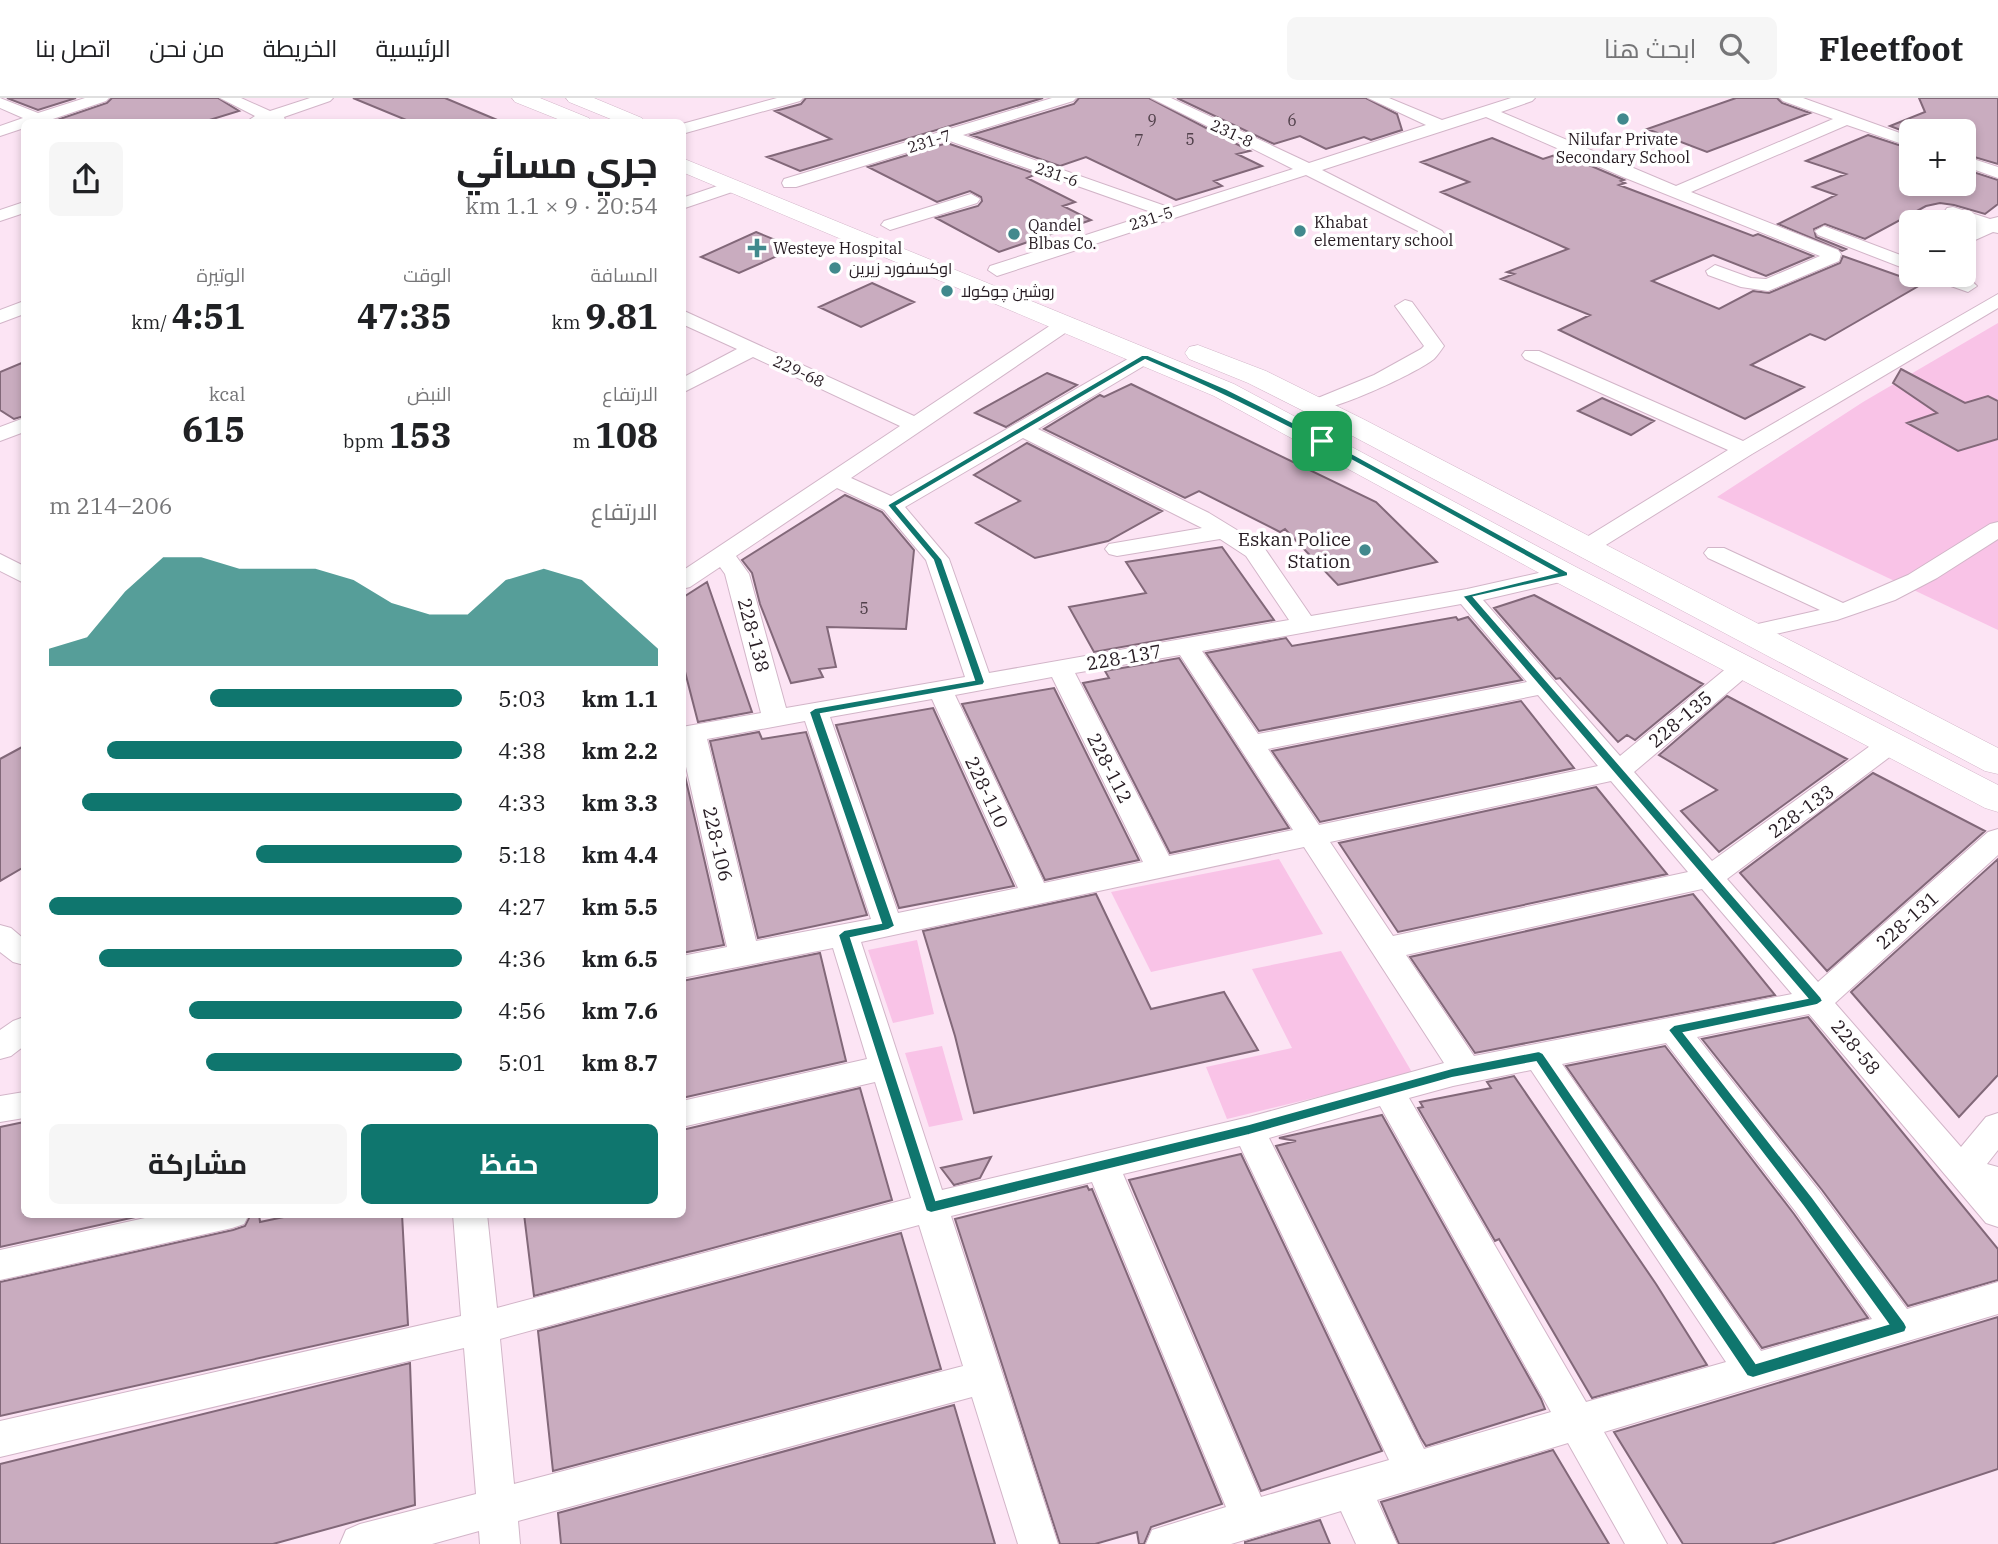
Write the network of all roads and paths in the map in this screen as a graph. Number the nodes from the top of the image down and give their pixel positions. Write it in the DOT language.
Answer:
graph roads {
  1 [pos="101,98"];
  2 [pos="228,98"];
  3 [pos="324,98"];
  4 [pos="522,98"];
  5 [pos="576,98"];
  6 [pos="795,98"];
  7 [pos="1068,98"];
  8 [pos="1158,98"];
  9 [pos="1376,98"];
  10 [pos="1527,98"];
  11 [pos="1788,98"];
  12 [pos="0,102"];
  13 [pos="1486,111"];
  14 [pos="27,119"];
  15 [pos="36,119"];
  16 [pos="265,119"];
  17 [pos="273,119"];
  18 [pos="574,119"];
  19 [pos="628,119"];
  20 [pos="1847,119"];
  21 [pos="21,124"];
  22 [pos="1439,125"];
  23 [pos="686,128"];
  24 [pos="0,131"];
  25 [pos="947,135"];
  26 [pos="1899,138"];
  27 [pos="686,143"];
  28 [pos="1976,165"];
  29 [pos="686,166"];
  30 [pos="1305,168"];
  31 [pos="1998,173"];
  32 [pos="790,183"];
  33 [pos="733,186"];
  34 [pos="1676,192"];
  35 [pos="971,199"];
  36 [pos="686,203"];
  37 [pos="21,208"];
  38 [pos="1167,212"];
  39 [pos="0,216"];
  40 [pos="1976,219"];
  41 [pos="890,225"];
  42 [pos="1996,225"];
  43 [pos="1824,231"];
  44 [pos="1976,234"];
  45 [pos="1436,235"];
  46 [pos="1899,260"];
  47 [pos="997,270"];
  48 [pos="1715,271"];
  49 [pos="1998,300"];
  50 [pos="1405,306"];
  51 [pos="21,308"];
  52 [pos="0,317"];
  53 [pos="686,318"];
  54 [pos="1067,323"];
  55 [pos="752,349"];
  56 [pos="1532,355"];
  57 [pos="1145,357"];
  58 [pos="686,385"];
  59 [pos="1315,406"];
  60 [pos="21,425"];
  61 [pos="916,425"];
  62 [pos="1355,426"];
  63 [pos="1022,429"];
  64 [pos="0,435"];
  65 [pos="1322,441"];
  66 [pos="1744,449"];
  67 [pos="836,479"];
  68 [pos="892,505"];
  69 [pos="1998,529"];
  70 [pos="1222,532"];
  71 [pos="1117,548"];
  72 [pos="1716,553"];
  73 [pos="724,555"];
  74 [pos="1575,561"];
  75 [pos="686,580"];
  76 [pos="1467,596"];
  77 [pos="1842,611"];
  78 [pos="1304,625"];
  79 [pos="1749,633"];
  80 [pos="1187,646"];
  81 [pos="1743,667"];
  82 [pos="1060,668"];
  83 [pos="980,682"];
  84 [pos="1545,686"];
  85 [pos="940,689"];
  86 [pos="815,712"];
  87 [pos="776,718"];
  88 [pos="687,734"];
  89 [pos="1251,744"];
  90 [pos="1890,744"];
  91 [pos="1998,763"];
  92 [pos="1618,771"];
  93 [pos="1998,800"];
  94 [pos="1311,835"];
  95 [pos="1998,839"];
  96 [pos="1160,867"];
  97 [pos="1710,877"];
  98 [pos="1035,894"];
  99 [pos="888,926"];
  100 [pos="844,935"];
  101 [pos="0,936"];
  102 [pos="1386,949"];
  103 [pos="21,952"];
  104 [pos="744,954"];
  105 [pos="686,966"];
  106 [pos="1817,1001"];
  107 [pos="1674,1030"];
  108 [pos="21,1031"];
  109 [pos="0,1047"];
  110 [pos="1539,1056"];
  111 [pos="886,1067"];
  112 [pos="1466,1071"];
  113 [pos="1389,1093"];
  114 [pos="21,1106"];
  115 [pos="0,1110"];
  116 [pos="686,1113"];
  117 [pos="1998,1126"];
  118 [pos="1249,1129"];
  119 [pos="1102,1165"];
  120 [pos="1961,1171"];
  121 [pos="1998,1181"];
  122 [pos="931,1207"];
  123 [pos="1998,1213"];
  124 [pos="214,1218"];
  125 [pos="470,1218"];
  126 [pos="0,1265"];
  127 [pos="1998,1298"];
  128 [pos="1899,1327"];
  129 [pos="481,1328"];
  130 [pos="1753,1371"];
  131 [pos="985,1377"];
  132 [pos="1578,1424"];
  133 [pos="0,1439"];
  134 [pos="1415,1471"];
  135 [pos="1351,1490"];
  136 [pos="1251,1520"];
  137 [pos="499,1525"];
  138 [pos="360,1544"];
  139 [pos="1038,1544"];
  140 [pos="1166,1544"];
  141 [pos="1377,1544"];
  142 [pos="1647,1544"];
  1 -- 15 [label="street"];
  2 -- 16 [label="street"];
  3 -- 17 [label="street"];
  4 -- 18 [label="main road"];
  5 -- 19 [label="main road"];
  6 -- 23 [label="street"];
  7 -- 25 [label="street, 231-7"];
  8 -- 30 [label="street, 231-8"];
  9 -- 22 [label="street"];
  10 -- 13 [label="street, 231-5"];
  11 -- 20 [label="street"];
  12 -- 14 [label="street"];
  13 -- 22 [label="street, 231-5"];
  13 -- 34 [label="street"];
  20 -- 26 [label="street"];
  20 -- 34 [label="street"];
  21 -- 24 [label="street"];
  22 -- 30 [label="street, 231-5"];
  25 -- 32 [label="street, 231-7"];
  25 -- 38 [label="street, 231-6"];
  27 -- 32 [label="main road"];
  28 -- 31 [label="street"];
  29 -- 33 [label="main road"];
  30 -- 38 [label="street, 231-5"];
  30 -- 45 [label="street, 231-8"];
  32 -- 41 [label="main road"];
  33 -- 36 [label="street"];
  33 -- 54 [label="main road"];
  34 -- 48 [label="street"];
  35 -- 41 [label="street"];
  37 -- 39 [label="street"];
  38 -- 47 [label="street, 231-5"];
  40 -- 42 [label="street"];
  41 -- 47 [label="main road"];
  42 -- 44 [label="street"];
  43 -- 46 [label="street"];
  47 -- 59 [label="main road"];
  49 -- 66 [label="street, 228-137"];
  50 -- 59 [label="street"];
  51 -- 52 [label="street"];
  53 -- 55 [label="street, 229-68"];
  54 -- 57 [label="main road"];
  54 -- 61 [label="street"];
  55 -- 58 [label="street"];
  55 -- 61 [label="street, 229-68"];
  56 -- 66 [label="street"];
  57 -- 63 [label="street"];
  57 -- 65 [label="main road"];
  59 -- 62 [label="main road"];
  60 -- 64 [label="street"];
  61 -- 67 [label="street"];
  62 -- 65 [label="main road"];
  62 -- 74 [label="main road"];
  63 -- 68 [label="street"];
  63 -- 70 [label="street"];
  65 -- 74 [label="main road"];
  66 -- 74 [label="street, 228-137"];
  67 -- 68 [label="street"];
  67 -- 73 [label="street"];
  68 -- 83 [label="street"];
  69 -- 77 [label="street"];
  70 -- 71 [label="street"];
  70 -- 78 [label="street"];
  72 -- 77 [label="street"];
  73 -- 75 [label="street"];
  73 -- 87 [label="street, 228-138"];
  74 -- 76 [label="street, 228-137"];
  74 -- 79 [label="main road"];
  74 -- 81 [label="main road"];
  76 -- 78 [label="street, 228-137"];
  76 -- 84 [label="street, 228-58"];
  77 -- 79 [label="street"];
  78 -- 80 [label="street, 228-137"];
  79 -- 91 [label="main road"];
  80 -- 82 [label="street, 228-137"];
  80 -- 89 [label="street"];
  81 -- 90 [label="main road"];
  81 -- 92 [label="street, 228-135"];
  82 -- 83 [label="street, 228-137"];
  82 -- 96 [label="street, 228-112"];
  83 -- 85 [label="street, 228-137"];
  84 -- 89 [label="street"];
  84 -- 92 [label="street, 228-58"];
  85 -- 86 [label="street, 228-137"];
  85 -- 98 [label="street, 228-110"];
  86 -- 87 [label="street, 228-137"];
  86 -- 99 [label="street"];
  87 -- 88 [label="street, 228-137"];
  88 -- 104 [label="street, 228-106"];
  89 -- 94 [label="street"];
  90 -- 93 [label="main road"];
  90 -- 97 [label="street, 228-133"];
  92 -- 94 [label="street"];
  92 -- 97 [label="street, 228-58"];
  94 -- 96 [label="street"];
  94 -- 102 [label="street"];
  95 -- 106 [label="street, 228-131"];
  96 -- 98 [label="street"];
  97 -- 102 [label="street"];
  97 -- 106 [label="street, 228-58"];
  98 -- 99 [label="street"];
  99 -- 100 [label="street"];
  100 -- 104 [label="street"];
  100 -- 111 [label="street"];
  101 -- 103 [label="street"];
  102 -- 112 [label="street"];
  104 -- 105 [label="street"];
  106 -- 107 [label="street"];
  106 -- 120 [label="street, 228-58"];
  107 -- 110 [label="street"];
  107 -- 128 [label="street"];
  108 -- 109 [label="street"];
  110 -- 112 [label="street"];
  110 -- 130 [label="street"];
  111 -- 116 [label="street"];
  111 -- 122 [label="street"];
  112 -- 113 [label="street"];
  113 -- 118 [label="street"];
  113 -- 132 [label="street"];
  114 -- 115 [label="street"];
  117 -- 120 [label="street"];
  118 -- 119 [label="street"];
  118 -- 134 [label="street"];
  119 -- 122 [label="street"];
  119 -- 136 [label="street"];
  120 -- 121 [label="street"];
  120 -- 123 [label="street, 228-58"];
  122 -- 129 [label="street"];
  122 -- 131 [label="street"];
  124 -- 126 [label="street"];
  125 -- 129 [label="street"];
  127 -- 128 [label="street"];
  128 -- 130 [label="street"];
  129 -- 133 [label="street"];
  129 -- 137 [label="street"];
  130 -- 132 [label="street"];
  131 -- 137 [label="street"];
  131 -- 139 [label="street"];
  132 -- 134 [label="street"];
  132 -- 142 [label="street"];
  134 -- 135 [label="street"];
  135 -- 136 [label="street"];
  135 -- 141 [label="street"];
  136 -- 140 [label="street"];
  137 -- 138 [label="street"];
}
